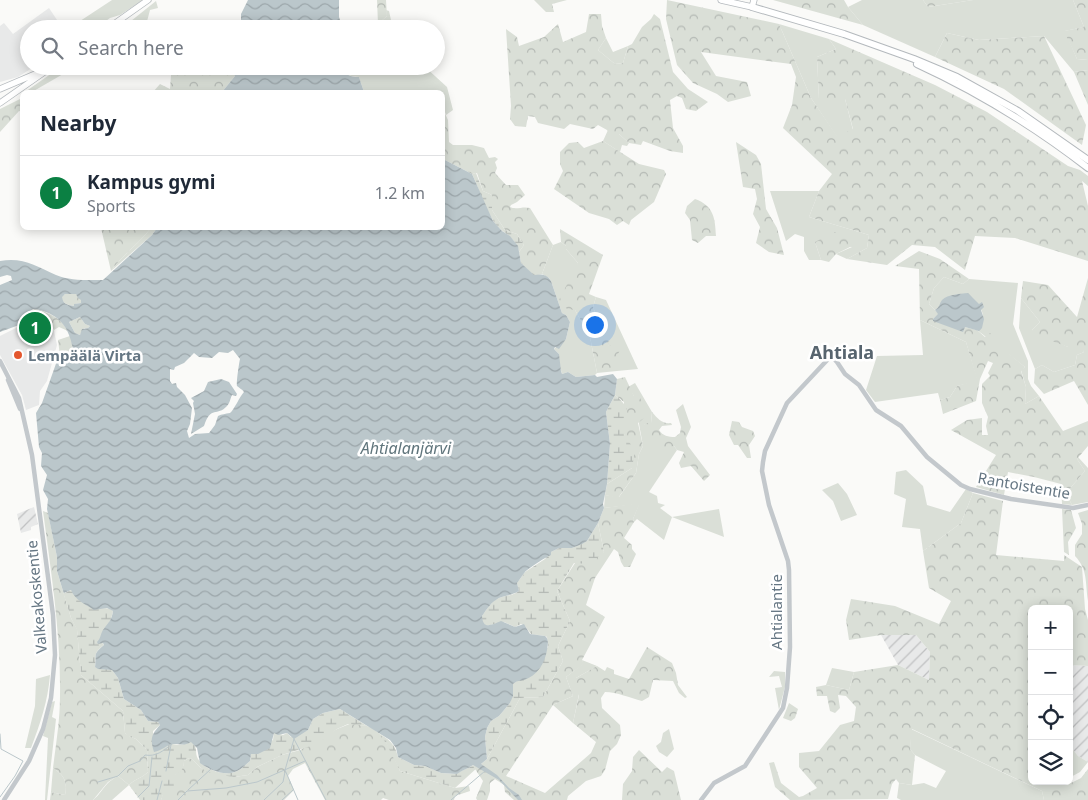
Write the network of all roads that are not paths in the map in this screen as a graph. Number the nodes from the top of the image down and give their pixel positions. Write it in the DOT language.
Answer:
graph roads {
  1 [pos="148,0"];
  2 [pos="721,0"];
  3 [pos="753,3"];
  4 [pos="120,20"];
  5 [pos="882,49"];
  6 [pos="35,75"];
  7 [pos="39,75"];
  8 [pos="0,89"];
  9 [pos="0,103"];
  10 [pos="1088,160"];
  11 [pos="1088,168"];
  12 [pos="831,356"];
  13 [pos="0,361"];
  14 [pos="1088,505"];
  15 [pos="4,800"];
  16 [pos="701,800"];
  1 -- 4 [label="main road"];
  2 -- 3 [label="main road"];
  3 -- 5 [label="highway"];
  5 -- 10 [label="highway"];
  5 -- 11 [label="highway"];
  6 -- 8 [label="main road"];
  7 -- 9 [label="main road"];
  12 -- 14 [label="street, Rantoistentie"];
  12 -- 16 [label="street, Ahtialantie"];
  13 -- 15 [label="street, Valkeakoskentie"];
}
